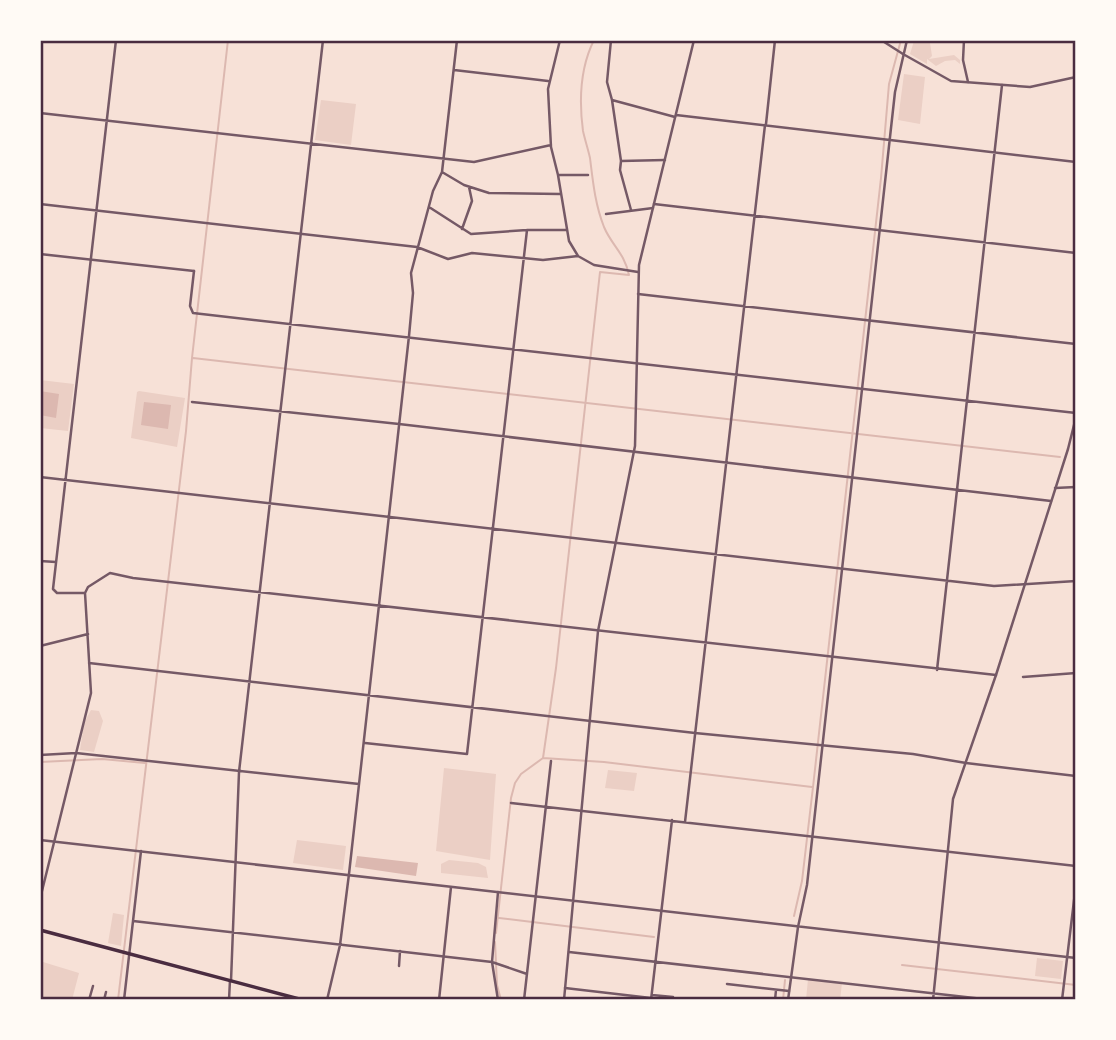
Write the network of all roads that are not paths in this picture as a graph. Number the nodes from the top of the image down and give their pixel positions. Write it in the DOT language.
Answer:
graph roads {
  1 [pos="116,40"];
  2 [pos="323,40"];
  3 [pos="457,40"];
  4 [pos="560,40"];
  5 [pos="611,40"];
  6 [pos="694,40"];
  7 [pos="775,40"];
  8 [pos="881,40"];
  9 [pos="906,40"];
  10 [pos="964,40"];
  11 [pos="903,54"];
  12 [pos="454,70"];
  13 [pos="1076,77"];
  14 [pos="549,81"];
  15 [pos="969,83"];
  16 [pos="1002,85"];
  17 [pos="612,100"];
  18 [pos="40,113"];
  19 [pos="675,116"];
  20 [pos="107,121"];
  21 [pos="766,125"];
  22 [pos="890,140"];
  23 [pos="312,144"];
  24 [pos="551,145"];
  25 [pos="995,152"];
  26 [pos="444,159"];
  27 [pos="621,160"];
  28 [pos="665,160"];
  29 [pos="1076,162"];
  30 [pos="442,172"];
  31 [pos="558,175"];
  32 [pos="588,175"];
  33 [pos="469,187"];
  34 [pos="561,194"];
  35 [pos="40,204"];
  36 [pos="653,206"];
  37 [pos="429,207"];
  38 [pos="631,210"];
  39 [pos="96,211"];
  40 [pos="606,214"];
  41 [pos="755,216"];
  42 [pos="462,229"];
  43 [pos="527,230"];
  44 [pos="567,230"];
  45 [pos="881,231"];
  46 [pos="301,234"];
  47 [pos="985,242"];
  48 [pos="416,247"];
  49 [pos="1076,253"];
  50 [pos="40,254"];
  51 [pos="578,256"];
  52 [pos="91,259"];
  53 [pos="524,259"];
  54 [pos="638,272"];
  55 [pos="638,294"];
  56 [pos="745,306"];
  57 [pos="871,320"];
  58 [pos="291,323"];
  59 [pos="975,332"];
  60 [pos="409,336"];
  61 [pos="1076,344"];
  62 [pos="514,349"];
  63 [pos="637,363"];
  64 [pos="737,373"];
  65 [pos="863,388"];
  66 [pos="967,400"];
  67 [pos="192,402"];
  68 [pos="280,411"];
  69 [pos="1076,415"];
  70 [pos="399,424"];
  71 [pos="503,436"];
  72 [pos="634,452"];
  73 [pos="726,464"];
  74 [pos="40,477"];
  75 [pos="853,479"];
  76 [pos="66,480"];
  77 [pos="1076,487"];
  78 [pos="1055,488"];
  79 [pos="957,490"];
  80 [pos="1051,501"];
  81 [pos="270,503"];
  82 [pos="389,516"];
  83 [pos="493,528"];
  84 [pos="615,543"];
  85 [pos="716,553"];
  86 [pos="40,561"];
  87 [pos="56,562"];
  88 [pos="843,568"];
  89 [pos="946,580"];
  90 [pos="1076,581"];
  91 [pos="1024,585"];
  92 [pos="259,592"];
  93 [pos="85,593"];
  94 [pos="379,606"];
  95 [pos="483,618"];
  96 [pos="598,631"];
  97 [pos="88,634"];
  98 [pos="705,643"];
  99 [pos="40,646"];
  100 [pos="833,657"];
  101 [pos="89,663"];
  102 [pos="937,670"];
  103 [pos="1076,673"];
  104 [pos="996,675"];
  105 [pos="1023,677"];
  106 [pos="249,681"];
  107 [pos="369,695"];
  108 [pos="472,707"];
  109 [pos="590,721"];
  110 [pos="695,733"];
  111 [pos="364,743"];
  112 [pos="823,747"];
  113 [pos="76,753"];
  114 [pos="40,755"];
  115 [pos="551,761"];
  116 [pos="966,763"];
  117 [pos="239,772"];
  118 [pos="1076,776"];
  119 [pos="359,785"];
  120 [pos="511,803"];
  121 [pos="546,807"];
  122 [pos="583,810"];
  123 [pos="672,820"];
  124 [pos="685,822"];
  125 [pos="812,836"];
  126 [pos="40,840"];
  127 [pos="55,842"];
  128 [pos="141,851"];
  129 [pos="948,852"];
  130 [pos="236,862"];
  131 [pos="1076,866"];
  132 [pos="349,874"];
  133 [pos="1076,884"];
  134 [pos="451,887"];
  135 [pos="498,892"];
  136 [pos="536,896"];
  137 [pos="40,899"];
  138 [pos="574,901"];
  139 [pos="661,910"];
  140 [pos="133,921"];
  141 [pos="798,927"];
  142 [pos="40,930"];
  143 [pos="233,932"];
  144 [pos="939,941"];
  145 [pos="340,944"];
  146 [pos="400,951"];
  147 [pos="569,952"];
  148 [pos="128,953"];
  149 [pos="444,956"];
  150 [pos="1067,957"];
  151 [pos="1076,958"];
  152 [pos="492,962"];
  153 [pos="656,962"];
  154 [pos="398,965"];
  155 [pos="527,974"];
  156 [pos="791,977"];
  157 [pos="231,981"];
  158 [pos="727,984"];
  159 [pos="93,986"];
  160 [pos="565,988"];
  161 [pos="776,990"];
  162 [pos="789,991"];
  163 [pos="106,992"];
  164 [pos="934,993"];
  165 [pos="673,997"];
  166 [pos="651,998"];
  167 [pos="89,1000"];
  168 [pos="104,1000"];
  169 [pos="124,1000"];
  170 [pos="229,1000"];
  171 [pos="303,1000"];
  172 [pos="327,1000"];
  173 [pos="439,1000"];
  174 [pos="498,1000"];
  175 [pos="524,1000"];
  176 [pos="564,1000"];
  177 [pos="775,1000"];
  178 [pos="788,1000"];
  179 [pos="933,1000"];
  180 [pos="992,1000"];
  181 [pos="1062,1000"];
  1 -- 20 [label="street"];
  2 -- 23 [label="street"];
  3 -- 12 [label="street"];
  4 -- 14 [label="street"];
  5 -- 17 [label="street"];
  6 -- 19 [label="street"];
  7 -- 21 [label="street"];
  8 -- 11 [label="street"];
  9 -- 11 [label="street"];
  10 -- 15 [label="street"];
  11 -- 15 [label="street"];
  11 -- 22 [label="street"];
  12 -- 14 [label="street"];
  12 -- 26 [label="street"];
  13 -- 16 [label="street"];
  14 -- 24 [label="street"];
  15 -- 16 [label="street"];
  16 -- 25 [label="street"];
  17 -- 19 [label="street"];
  17 -- 27 [label="street"];
  18 -- 20 [label="street"];
  19 -- 21 [label="street"];
  19 -- 28 [label="street"];
  20 -- 23 [label="street"];
  20 -- 39 [label="street"];
  21 -- 22 [label="street"];
  21 -- 41 [label="street"];
  22 -- 25 [label="street"];
  22 -- 45 [label="street"];
  23 -- 26 [label="street"];
  23 -- 46 [label="street"];
  24 -- 26 [label="street"];
  24 -- 31 [label="street"];
  25 -- 29 [label="street"];
  25 -- 47 [label="street"];
  26 -- 30 [label="street"];
  27 -- 28 [label="street"];
  27 -- 38 [label="street"];
  28 -- 36 [label="street"];
  30 -- 33 [label="street"];
  30 -- 37 [label="street"];
  31 -- 32 [label="street"];
  31 -- 34 [label="street"];
  33 -- 34 [label="street"];
  33 -- 42 [label="street"];
  34 -- 44 [label="street"];
  35 -- 39 [label="street"];
  36 -- 38 [label="street"];
  36 -- 41 [label="street"];
  36 -- 54 [label="street"];
  37 -- 42 [label="street"];
  37 -- 48 [label="street"];
  38 -- 40 [label="street"];
  39 -- 46 [label="street"];
  39 -- 52 [label="street"];
  41 -- 45 [label="street"];
  41 -- 56 [label="street"];
  42 -- 43 [label="street"];
  43 -- 44 [label="street"];
  43 -- 53 [label="street"];
  44 -- 51 [label="street"];
  45 -- 47 [label="street"];
  45 -- 57 [label="street"];
  46 -- 48 [label="street"];
  46 -- 58 [label="street"];
  47 -- 49 [label="street"];
  47 -- 59 [label="street"];
  48 -- 53 [label="street"];
  48 -- 60 [label="street"];
  50 -- 52 [label="street"];
  51 -- 53 [label="street"];
  51 -- 54 [label="street"];
  52 -- 58 [label="street"];
  52 -- 76 [label="street"];
  53 -- 62 [label="street"];
  54 -- 55 [label="street"];
  55 -- 56 [label="street"];
  55 -- 63 [label="street"];
  56 -- 57 [label="street"];
  56 -- 64 [label="street"];
  57 -- 59 [label="street"];
  57 -- 65 [label="street"];
  58 -- 60 [label="street"];
  58 -- 68 [label="street"];
  59 -- 61 [label="street"];
  59 -- 66 [label="street"];
  60 -- 62 [label="street"];
  60 -- 70 [label="street"];
  62 -- 63 [label="street"];
  62 -- 71 [label="street"];
  63 -- 64 [label="street"];
  63 -- 72 [label="street"];
  64 -- 65 [label="street"];
  64 -- 73 [label="street"];
  65 -- 66 [label="street"];
  65 -- 75 [label="street"];
  66 -- 69 [label="street"];
  66 -- 79 [label="street"];
  67 -- 68 [label="street"];
  68 -- 70 [label="street"];
  68 -- 81 [label="street"];
  69 -- 78 [label="street"];
  70 -- 71 [label="street"];
  70 -- 82 [label="street"];
  71 -- 72 [label="street"];
  71 -- 83 [label="street"];
  72 -- 73 [label="street"];
  72 -- 84 [label="street"];
  73 -- 75 [label="street"];
  73 -- 85 [label="street"];
  74 -- 76 [label="street"];
  75 -- 79 [label="street"];
  75 -- 88 [label="street"];
  76 -- 81 [label="street"];
  76 -- 87 [label="street"];
  77 -- 78 [label="street"];
  78 -- 80 [label="street"];
  79 -- 80 [label="street"];
  79 -- 89 [label="street"];
  80 -- 91 [label="street"];
  81 -- 82 [label="street"];
  81 -- 92 [label="street"];
  82 -- 83 [label="street"];
  82 -- 94 [label="street"];
  83 -- 84 [label="street"];
  83 -- 95 [label="street"];
  84 -- 85 [label="street"];
  84 -- 96 [label="street"];
  85 -- 88 [label="street"];
  85 -- 98 [label="street"];
  86 -- 87 [label="street"];
  87 -- 93 [label="street"];
  88 -- 89 [label="street"];
  88 -- 100 [label="street"];
  89 -- 91 [label="street"];
  89 -- 102 [label="street"];
  90 -- 91 [label="street"];
  91 -- 104 [label="street"];
  92 -- 93 [label="street"];
  92 -- 94 [label="street"];
  92 -- 106 [label="street"];
  93 -- 97 [label="street"];
  94 -- 95 [label="street"];
  94 -- 107 [label="street"];
  95 -- 96 [label="street"];
  95 -- 108 [label="street"];
  96 -- 98 [label="street"];
  96 -- 109 [label="street"];
  97 -- 99 [label="street"];
  97 -- 101 [label="street"];
  98 -- 100 [label="street"];
  98 -- 110 [label="street"];
  100 -- 102 [label="street"];
  100 -- 112 [label="street"];
  101 -- 106 [label="street"];
  101 -- 113 [label="street"];
  102 -- 104 [label="street"];
  103 -- 105 [label="street"];
  104 -- 116 [label="street"];
  106 -- 107 [label="street"];
  106 -- 117 [label="street"];
  107 -- 108 [label="street"];
  107 -- 111 [label="street"];
  108 -- 109 [label="street"];
  108 -- 111 [label="street"];
  109 -- 110 [label="street"];
  109 -- 122 [label="street"];
  110 -- 112 [label="street"];
  110 -- 124 [label="street"];
  111 -- 119 [label="street"];
  112 -- 116 [label="street"];
  112 -- 125 [label="street"];
  113 -- 114 [label="street"];
  113 -- 117 [label="street"];
  113 -- 127 [label="street"];
  115 -- 121 [label="street"];
  116 -- 118 [label="street"];
  116 -- 129 [label="street"];
  117 -- 119 [label="street"];
  117 -- 130 [label="street"];
  119 -- 132 [label="street"];
  120 -- 121 [label="street"];
  121 -- 122 [label="street"];
  121 -- 136 [label="street"];
  122 -- 123 [label="street"];
  122 -- 138 [label="street"];
  123 -- 124 [label="street"];
  123 -- 139 [label="street"];
  124 -- 125 [label="street"];
  125 -- 129 [label="street"];
  125 -- 141 [label="street"];
  126 -- 127 [label="street"];
  127 -- 128 [label="street"];
  127 -- 137 [label="street"];
  128 -- 130 [label="street"];
  128 -- 140 [label="street"];
  129 -- 131 [label="street"];
  129 -- 144 [label="street"];
  130 -- 132 [label="street"];
  130 -- 143 [label="street"];
  132 -- 134 [label="street"];
  132 -- 145 [label="street"];
  133 -- 150 [label="street"];
  134 -- 135 [label="street"];
  134 -- 149 [label="street"];
  135 -- 136 [label="street"];
  135 -- 152 [label="street"];
  136 -- 138 [label="street"];
  136 -- 155 [label="street"];
  138 -- 139 [label="street"];
  138 -- 147 [label="street"];
  139 -- 141 [label="street"];
  139 -- 153 [label="street"];
  140 -- 143 [label="street"];
  140 -- 148 [label="street"];
  141 -- 144 [label="street"];
  141 -- 156 [label="street"];
  142 -- 148 [label="main road"];
  143 -- 145 [label="street"];
  143 -- 157 [label="street"];
  144 -- 150 [label="street"];
  144 -- 164 [label="street"];
  145 -- 146 [label="street"];
  145 -- 172 [label="street"];
  146 -- 149 [label="street"];
  146 -- 154 [label="street"];
  147 -- 153 [label="street"];
  147 -- 160 [label="street"];
  148 -- 157 [label="main road"];
  148 -- 169 [label="street"];
  149 -- 152 [label="street"];
  149 -- 173 [label="street"];
  150 -- 151 [label="street"];
  150 -- 181 [label="street"];
  152 -- 155 [label="street"];
  152 -- 174 [label="street"];
  153 -- 156 [label="street"];
  153 -- 166 [label="street"];
  155 -- 175 [label="street"];
  156 -- 162 [label="street"];
  156 -- 164 [label="street"];
  157 -- 170 [label="street"];
  157 -- 171 [label="main road"];
  158 -- 161 [label="street"];
  159 -- 167 [label="street"];
  160 -- 166 [label="street"];
  160 -- 176 [label="street"];
  161 -- 162 [label="street"];
  161 -- 177 [label="street"];
  162 -- 178 [label="street"];
  163 -- 168 [label="street"];
  164 -- 179 [label="street"];
  164 -- 180 [label="street"];
  165 -- 166 [label="street"];
}
